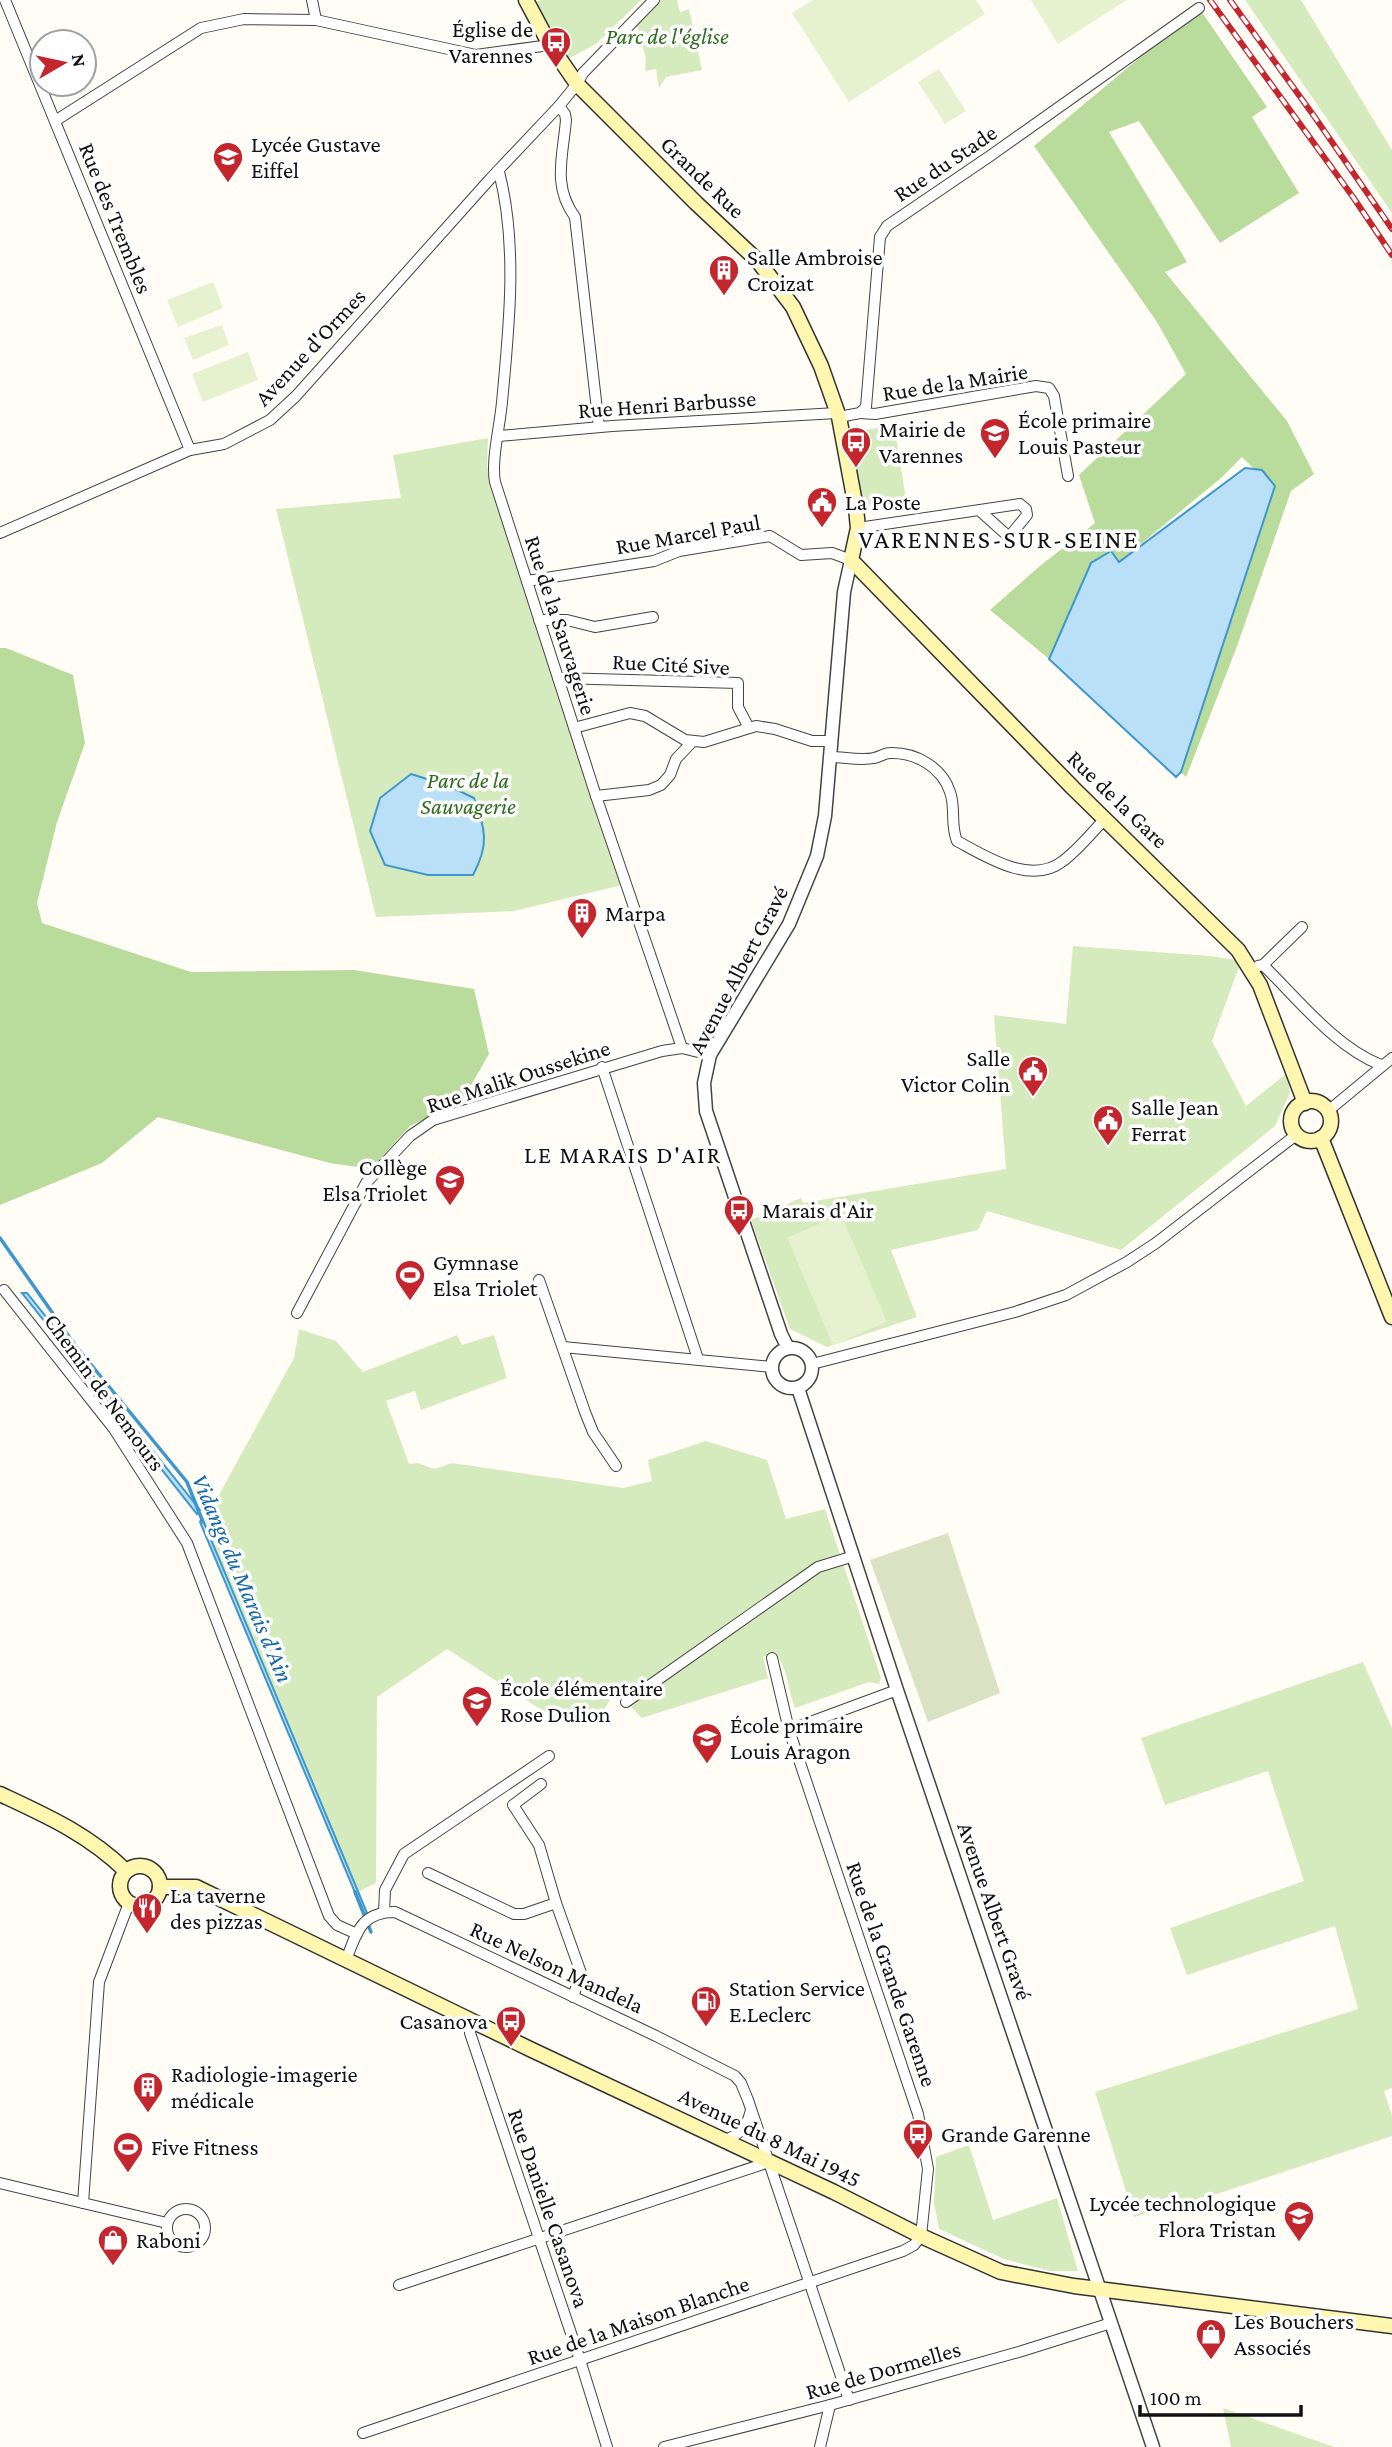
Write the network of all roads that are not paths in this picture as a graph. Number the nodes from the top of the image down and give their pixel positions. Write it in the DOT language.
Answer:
graph roads {
  1 [pos="5,0"];
  2 [pos="312,0"];
  3 [pos="526,0"];
  4 [pos="654,0"];
  5 [pos="1199,8"];
  6 [pos="316,20"];
  7 [pos="550,45"];
  8 [pos="578,84"];
  9 [pos="559,106"];
  10 [pos="55,121"];
  11 [pos="499,172"];
  12 [pos="860,413"];
  13 [pos="838,415"];
  14 [pos="599,427"];
  15 [pos="499,436"];
  16 [pos="190,450"];
  17 [pos="1068,475"];
  18 [pos="979,510"];
  19 [pos="858,528"];
  20 [pos="0,533"];
  21 [pos="850,560"];
  22 [pos="527,581"];
  23 [pos="653,617"];
  24 [pos="539,620"];
  25 [pos="558,678"];
  26 [pos="749,728"];
  27 [pos="574,729"];
  28 [pos="693,741"];
  29 [pos="831,741"];
  30 [pos="830,757"];
  31 [pos="596,796"];
  32 [pos="1106,818"];
  33 [pos="1302,927"];
  34 [pos="1257,967"];
  35 [pos="682,1048"];
  36 [pos="710,1055"];
  37 [pos="1392,1058"];
  38 [pos="1381,1065"];
  39 [pos="602,1067"];
  40 [pos="1305,1103"];
  41 [pos="1328,1111"];
  42 [pos="1296,1135"];
  43 [pos="1321,1138"];
  44 [pos="539,1280"];
  45 [pos="4,1290"];
  46 [pos="297,1313"];
  47 [pos="1392,1317"];
  48 [pos="563,1347"];
  49 [pos="788,1348"];
  50 [pos="698,1359"];
  51 [pos="812,1364"];
  52 [pos="772,1367"];
  53 [pos="798,1388"];
  54 [pos="616,1466"];
  55 [pos="854,1556"];
  56 [pos="772,1658"];
  57 [pos="897,1690"];
  58 [pos="626,1702"];
  59 [pos="789,1730"];
  60 [pos="549,1756"];
  61 [pos="541,1784"];
  62 [pos="0,1794"];
  63 [pos="126,1871"];
  64 [pos="428,1873"];
  65 [pos="160,1887"];
  66 [pos="129,1903"];
  67 [pos="556,1903"];
  68 [pos="384,1912"];
  69 [pos="357,1934"];
  70 [pos="346,1960"];
  71 [pos="573,1997"];
  72 [pos="471,2020"];
  73 [pos="751,2109"];
  74 [pos="726,2140"];
  75 [pos="770,2162"];
  76 [pos="0,2183"];
  77 [pos="83,2203"];
  78 [pos="167,2223"];
  79 [pos="921,2236"];
  80 [pos="538,2238"];
  81 [pos="809,2283"];
  82 [pos="399,2285"];
  83 [pos="1100,2290"];
  84 [pos="1111,2323"];
  85 [pos="1392,2326"];
  86 [pos="580,2360"];
  87 [pos="849,2400"];
  88 [pos="830,2405"];
  89 [pos="363,2433"];
  90 [pos="607,2447"];
  91 [pos="664,2447"];
  92 [pos="820,2447"];
  93 [pos="1153,2447"];
  1 -- 10 [label="street, Rue des Trembles"];
  2 -- 6 [label="street"];
  3 -- 7 [label="main road, Grande Rue"];
  4 -- 8 [label="street, Avenue d'Ormes"];
  5 -- 12 [label="street, Rue du Stade"];
  6 -- 7 [label="street"];
  6 -- 10 [label="street"];
  7 -- 8 [label="main road, Grande Rue"];
  8 -- 9 [label="street, Avenue d'Ormes"];
  8 -- 13 [label="main road, Grande Rue"];
  9 -- 11 [label="street, Avenue d'Ormes"];
  9 -- 14 [label="street"];
  10 -- 16 [label="street, Rue des Trembles"];
  11 -- 15 [label="street, Rue de la Sauvagerie"];
  11 -- 16 [label="street, Avenue d'Ormes"];
  12 -- 13 [label="street"];
  12 -- 17 [label="street, Rue de la Mairie"];
  13 -- 14 [label="street, Rue Henri Barbusse"];
  13 -- 19 [label="main road, Grande Rue"];
  14 -- 15 [label="street, Rue Henri Barbusse"];
  15 -- 22 [label="street, Rue de la Sauvagerie"];
  16 -- 20 [label="street, Avenue d'Ormes"];
  18 -- 18 [label="street"];
  18 -- 19 [label="street"];
  19 -- 21 [label="main road, Grande Rue"];
  21 -- 22 [label="street, Rue Marcel Paul"];
  21 -- 29 [label="street, Avenue Albert Gravé"];
  21 -- 32 [label="main road, Rue de la Gare"];
  22 -- 24 [label="street, Rue de la Sauvagerie"];
  23 -- 24 [label="street"];
  24 -- 25 [label="street, Rue de la Sauvagerie"];
  25 -- 26 [label="street, Rue Cité Sive"];
  25 -- 27 [label="street, Rue de la Sauvagerie"];
  26 -- 28 [label="street"];
  26 -- 29 [label="street"];
  27 -- 28 [label="street"];
  27 -- 31 [label="street, Rue de la Sauvagerie"];
  28 -- 31 [label="street"];
  29 -- 30 [label="street, Avenue Albert Gravé"];
  30 -- 32 [label="street"];
  30 -- 36 [label="street, Avenue Albert Gravé"];
  31 -- 35 [label="street, Rue de la Sauvagerie"];
  32 -- 34 [label="main road, Rue de la Gare"];
  33 -- 34 [label="street"];
  34 -- 38 [label="street"];
  34 -- 40 [label="main road, Rue de la Gare"];
  35 -- 36 [label="street"];
  35 -- 39 [label="street, Rue Malik Oussekine"];
  36 -- 49 [label="street, Avenue Albert Gravé"];
  37 -- 38 [label="street"];
  38 -- 41 [label="street"];
  39 -- 46 [label="street, Rue Malik Oussekine"];
  39 -- 50 [label="street"];
  40 -- 41 [label="main road"];
  40 -- 42 [label="main road"];
  41 -- 43 [label="main road"];
  42 -- 43 [label="main road"];
  42 -- 51 [label="street"];
  43 -- 47 [label="main road"];
  44 -- 48 [label="street"];
  45 -- 69 [label="street, Chemin de Nemours"];
  48 -- 50 [label="street"];
  48 -- 54 [label="street"];
  49 -- 51 [label="street"];
  49 -- 52 [label="street"];
  50 -- 52 [label="street"];
  51 -- 53 [label="street"];
  52 -- 53 [label="street"];
  53 -- 55 [label="street, Avenue Albert Gravé"];
  55 -- 57 [label="street, Avenue Albert Gravé"];
  55 -- 58 [label="street"];
  56 -- 59 [label="street, Rue de la Grande Garenne"];
  57 -- 59 [label="street"];
  57 -- 83 [label="street, Avenue Albert Gravé"];
  59 -- 79 [label="street, Rue de la Grande Garenne"];
  60 -- 68 [label="street"];
  61 -- 67 [label="street"];
  62 -- 63 [label="main road"];
  63 -- 65 [label="main road"];
  63 -- 66 [label="main road"];
  64 -- 67 [label="street"];
  65 -- 66 [label="main road"];
  65 -- 70 [label="main road, Avenue du 8 Mai 1945"];
  66 -- 77 [label="street"];
  67 -- 71 [label="street"];
  68 -- 69 [label="street"];
  68 -- 71 [label="street, Rue Nelson Mandela"];
  69 -- 70 [label="street"];
  70 -- 72 [label="main road, Avenue du 8 Mai 1945"];
  71 -- 73 [label="street, Rue Nelson Mandela"];
  72 -- 74 [label="main road, Avenue du 8 Mai 1945"];
  72 -- 80 [label="street, Rue Danielle Casanova"];
  73 -- 74 [label="street"];
  73 -- 75 [label="street, Rue Nelson Mandela"];
  74 -- 75 [label="main road, Avenue du 8 Mai 1945"];
  75 -- 79 [label="main road, Avenue du 8 Mai 1945"];
  75 -- 80 [label="street"];
  75 -- 81 [label="street, Rue Nelson Mandela"];
  76 -- 77 [label="street"];
  77 -- 78 [label="street"];
  78 -- 78 [label="street"];
  79 -- 81 [label="street, Rue de la Maison Blanche"];
  79 -- 83 [label="main road, Avenue du 8 Mai 1945"];
  80 -- 82 [label="street"];
  80 -- 86 [label="street, Rue Danielle Casanova"];
  81 -- 86 [label="street, Rue de la Maison Blanche"];
  81 -- 87 [label="street, Rue Nelson Mandela"];
  83 -- 84 [label="street, Avenue Albert Gravé"];
  83 -- 85 [label="main road, Avenue du 8 Mai 1945"];
  84 -- 87 [label="street, Rue de Dormelles"];
  84 -- 93 [label="street, Avenue Albert Gravé"];
  86 -- 89 [label="street, Rue de la Maison Blanche"];
  86 -- 90 [label="street, Rue Danielle Casanova"];
  87 -- 88 [label="street, Rue de Dormelles"];
  88 -- 91 [label="street, Rue de Dormelles"];
  88 -- 92 [label="street"];
}
